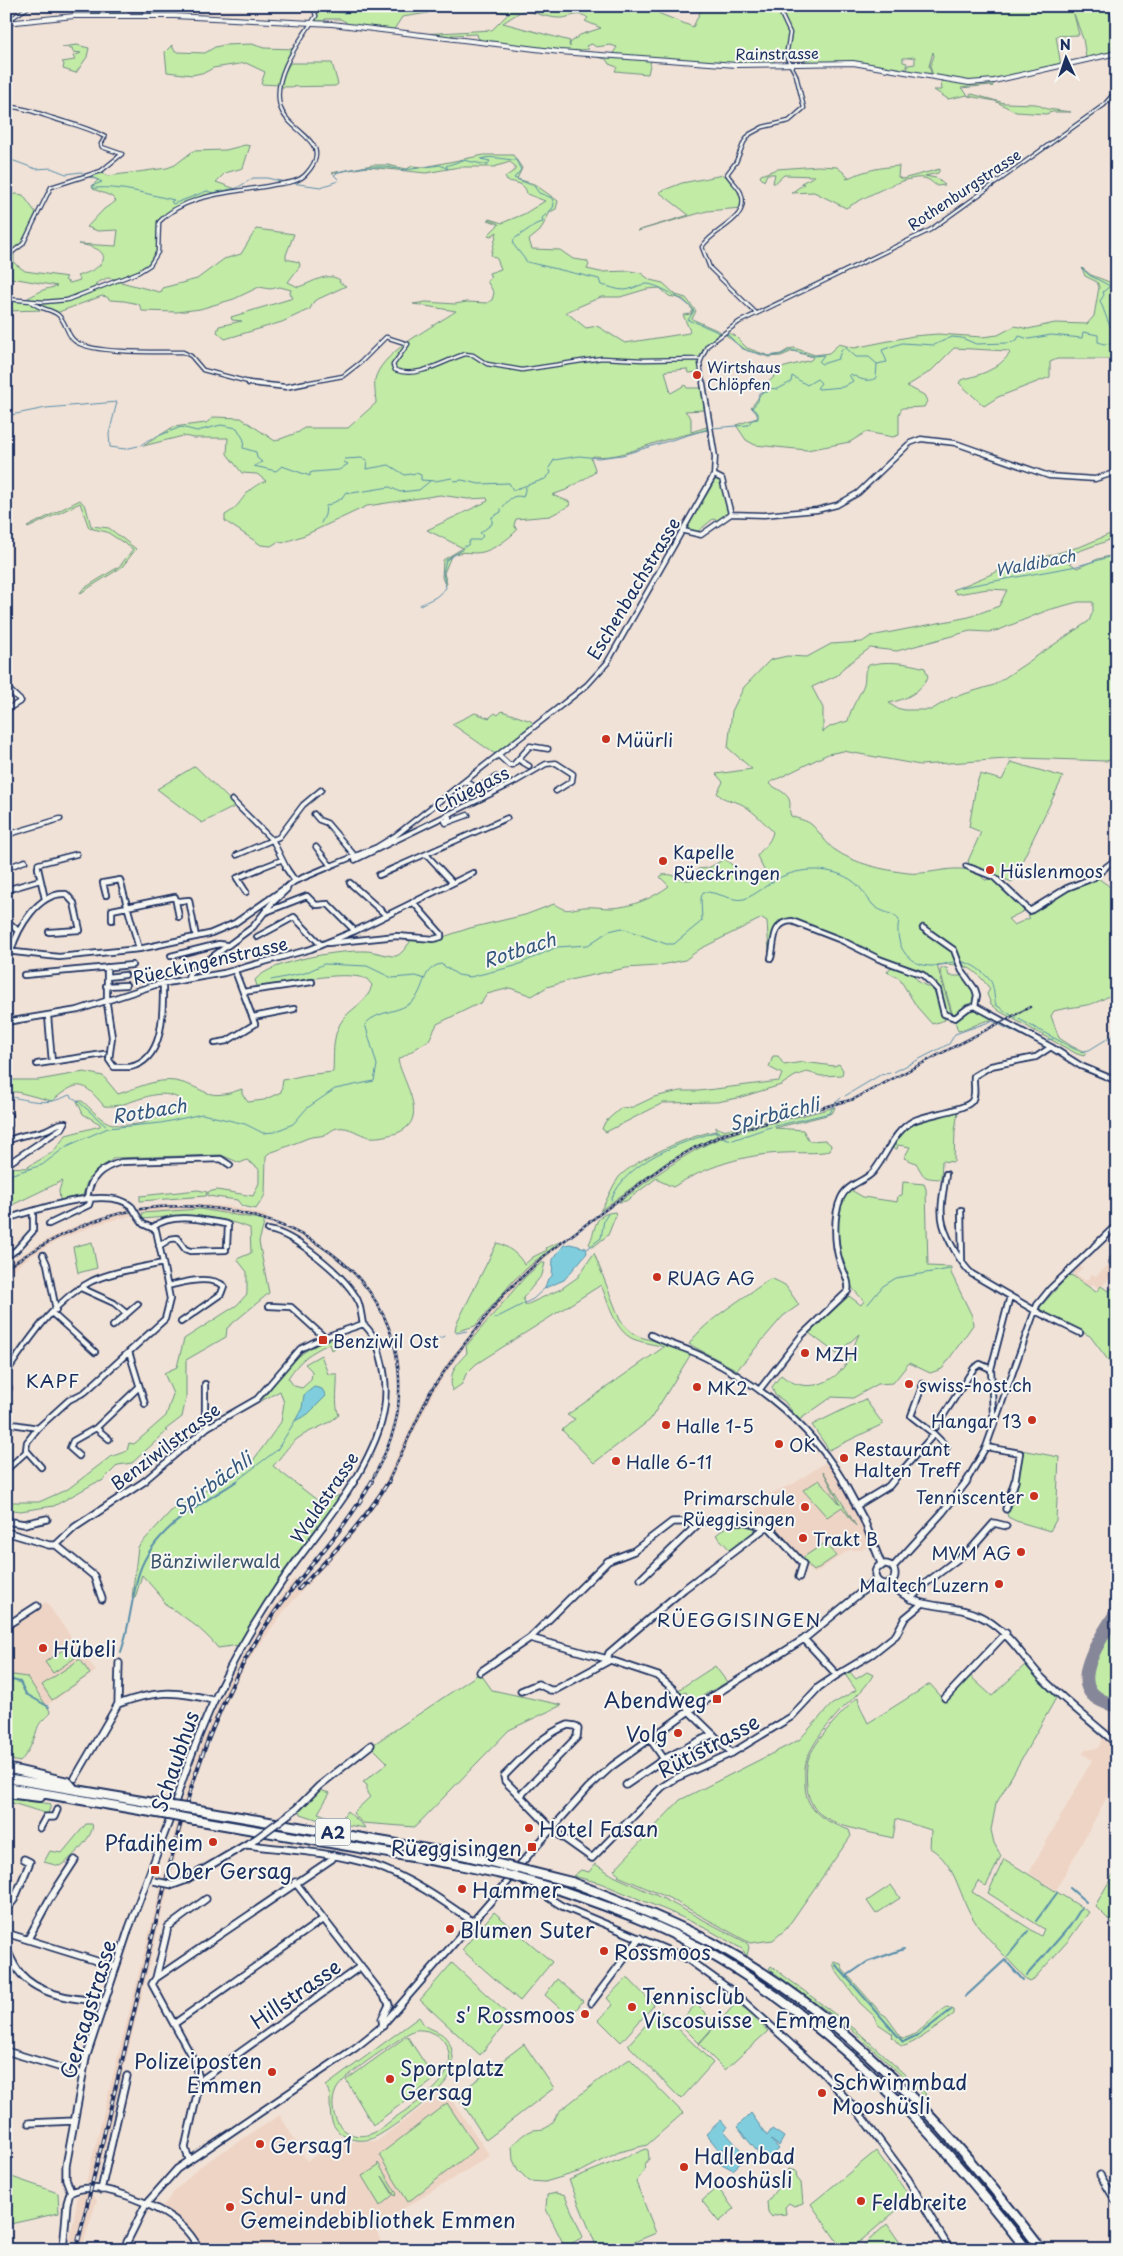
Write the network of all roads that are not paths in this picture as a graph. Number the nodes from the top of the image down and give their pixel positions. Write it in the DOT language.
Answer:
graph roads {
  1 [pos="30,6"];
  2 [pos="783,6"];
  3 [pos="1111,6"];
  4 [pos="314,9"];
  5 [pos="7,23"];
  6 [pos="312,23"];
  7 [pos="1117,40"];
  8 [pos="1117,46"];
  9 [pos="1117,52"];
  10 [pos="790,65"];
  11 [pos="1117,90"];
  12 [pos="6,106"];
  13 [pos="6,257"];
  14 [pos="6,299"];
  15 [pos="30,301"];
  16 [pos="756,313"];
  17 [pos="700,360"];
  18 [pos="1117,472"];
  19 [pos="714,473"];
  20 [pos="731,514"];
  21 [pos="684,531"];
  22 [pos="6,686"];
  23 [pos="6,710"];
  24 [pos="548,749"];
  25 [pos="498,755"];
  26 [pos="519,760"];
  27 [pos="529,766"];
  28 [pos="496,777"];
  29 [pos="465,781"];
  30 [pos="321,790"];
  31 [pos="556,791"];
  32 [pos="232,800"];
  33 [pos="314,814"];
  34 [pos="448,815"];
  35 [pos="468,815"];
  36 [pos="507,818"];
  37 [pos="60,819"];
  38 [pos="400,833"];
  39 [pos="6,835"];
  40 [pos="406,836"];
  41 [pos="273,841"];
  42 [pos="316,848"];
  43 [pos="77,854"];
  44 [pos="426,854"];
  45 [pos="237,855"];
  46 [pos="355,858"];
  47 [pos="1117,858"];
  48 [pos="281,860"];
  49 [pos="25,861"];
  50 [pos="330,866"];
  51 [pos="966,866"];
  52 [pos="6,868"];
  53 [pos="473,872"];
  54 [pos="379,875"];
  55 [pos="40,880"];
  56 [pos="295,881"];
  57 [pos="452,882"];
  58 [pos="350,883"];
  59 [pos="288,886"];
  60 [pos="6,890"];
  61 [pos="246,892"];
  62 [pos="106,895"];
  63 [pos="45,899"];
  64 [pos="179,901"];
  65 [pos="413,902"];
  66 [pos="126,907"];
  67 [pos="266,912"];
  68 [pos="386,915"];
  69 [pos="179,917"];
  70 [pos="6,920"];
  71 [pos="112,920"];
  72 [pos="923,928"];
  73 [pos="18,931"];
  74 [pos="354,931"];
  75 [pos="48,932"];
  76 [pos="196,937"];
  77 [pos="257,937"];
  78 [pos="328,943"];
  79 [pos="226,945"];
  80 [pos="321,945"];
  81 [pos="139,949"];
  82 [pos="9,951"];
  83 [pos="171,956"];
  84 [pos="771,958"];
  85 [pos="132,965"];
  86 [pos="107,967"];
  87 [pos="235,971"];
  88 [pos="24,975"];
  89 [pos="125,976"];
  90 [pos="107,977"];
  91 [pos="188,979"];
  92 [pos="312,982"];
  93 [pos="163,983"];
  94 [pos="126,984"];
  95 [pos="106,986"];
  96 [pos="243,992"];
  97 [pos="107,1001"];
  98 [pos="975,1006"];
  99 [pos="294,1009"];
  100 [pos="48,1016"];
  101 [pos="253,1017"];
  102 [pos="6,1022"];
  103 [pos="215,1043"];
  104 [pos="1051,1047"];
  105 [pos="104,1054"];
  106 [pos="52,1062"];
  107 [pos="37,1064"];
  108 [pos="1117,1081"];
  109 [pos="6,1113"];
  110 [pos="7,1126"];
  111 [pos="6,1142"];
  112 [pos="6,1165"];
  113 [pos="230,1165"];
  114 [pos="946,1174"];
  115 [pos="89,1198"];
  116 [pos="961,1210"];
  117 [pos="33,1211"];
  118 [pos="6,1219"];
  119 [pos="49,1224"];
  120 [pos="1117,1225"];
  121 [pos="153,1227"];
  122 [pos="268,1230"];
  123 [pos="6,1246"];
  124 [pos="159,1246"];
  125 [pos="1095,1246"];
  126 [pos="42,1255"];
  127 [pos="6,1257"];
  128 [pos="961,1262"];
  129 [pos="163,1263"];
  130 [pos="6,1273"];
  131 [pos="168,1286"];
  132 [pos="81,1288"];
  133 [pos="1010,1296"];
  134 [pos="138,1304"];
  135 [pos="269,1306"];
  136 [pos="1035,1310"];
  137 [pos="54,1312"];
  138 [pos="126,1313"];
  139 [pos="181,1322"];
  140 [pos="363,1324"];
  141 [pos="113,1326"];
  142 [pos="1080,1333"];
  143 [pos="652,1335"];
  144 [pos="324,1337"];
  145 [pos="95,1352"];
  146 [pos="129,1352"];
  147 [pos="991,1369"];
  148 [pos="6,1373"];
  149 [pos="6,1384"];
  150 [pos="205,1384"];
  151 [pos="923,1384"];
  152 [pos="139,1388"];
  153 [pos="760,1389"];
  154 [pos="6,1393"];
  155 [pos="145,1404"];
  156 [pos="996,1418"];
  157 [pos="6,1423"];
  158 [pos="208,1427"];
  159 [pos="936,1427"];
  160 [pos="38,1428"];
  161 [pos="96,1428"];
  162 [pos="934,1434"];
  163 [pos="109,1439"];
  164 [pos="947,1447"];
  165 [pos="986,1447"];
  166 [pos="26,1452"];
  167 [pos="79,1456"];
  168 [pos="41,1467"];
  169 [pos="6,1470"];
  170 [pos="856,1506"];
  171 [pos="1006,1509"];
  172 [pos="47,1519"];
  173 [pos="6,1521"];
  174 [pos="697,1521"];
  175 [pos="1006,1526"];
  176 [pos="765,1528"];
  177 [pos="6,1532"];
  178 [pos="56,1545"];
  179 [pos="882,1566"];
  180 [pos="893,1567"];
  181 [pos="798,1577"];
  182 [pos="641,1579"];
  183 [pos="876,1580"];
  184 [pos="890,1582"];
  185 [pos="102,1599"];
  186 [pos="910,1599"];
  187 [pos="922,1604"];
  188 [pos="37,1606"];
  189 [pos="6,1626"];
  190 [pos="1006,1633"];
  191 [pos="530,1638"];
  192 [pos="804,1639"];
  193 [pos="608,1659"];
  194 [pos="119,1663"];
  195 [pos="480,1672"];
  196 [pos="837,1675"];
  197 [pos="521,1691"];
  198 [pos="945,1698"];
  199 [pos="212,1700"];
  200 [pos="118,1704"];
  201 [pos="690,1711"];
  202 [pos="713,1734"];
  203 [pos="650,1739"];
  204 [pos="1117,1744"];
  205 [pos="371,1745"];
  206 [pos="732,1753"];
  207 [pos="664,1759"];
  208 [pos="6,1768"];
  209 [pos="6,1778"];
  210 [pos="75,1778"];
  211 [pos="626,1785"];
  212 [pos="6,1787"];
  213 [pos="74,1788"];
  214 [pos="6,1793"];
  215 [pos="520,1796"];
  216 [pos="126,1808"];
  217 [pos="57,1810"];
  218 [pos="40,1828"];
  219 [pos="553,1828"];
  220 [pos="247,1845"];
  221 [pos="334,1855"];
  222 [pos="24,1859"];
  223 [pos="75,1860"];
  224 [pos="154,1868"];
  225 [pos="517,1868"];
  226 [pos="518,1877"];
  227 [pos="510,1878"];
  228 [pos="151,1881"];
  229 [pos="295,1882"];
  230 [pos="206,1900"];
  231 [pos="6,1910"];
  232 [pos="323,1919"];
  233 [pos="473,1922"];
  234 [pos="6,1933"];
  235 [pos="640,1938"];
  236 [pos="28,1939"];
  237 [pos="6,1946"];
  238 [pos="361,1966"];
  239 [pos="116,1967"];
  240 [pos="156,1978"];
  241 [pos="104,2000"];
  242 [pos="591,2003"];
  243 [pos="174,2024"];
  244 [pos="383,2026"];
  245 [pos="6,2051"];
  246 [pos="82,2074"];
  247 [pos="127,2076"];
  248 [pos="200,2081"];
  249 [pos="74,2120"];
  250 [pos="29,2123"];
  251 [pos="189,2159"];
  252 [pos="1100,2175"];
  253 [pos="101,2190"];
  254 [pos="71,2192"];
  255 [pos="1117,2203"];
  256 [pos="146,2204"];
  257 [pos="63,2250"];
  258 [pos="123,2250"];
  259 [pos="200,2250"];
  260 [pos="950,2250"];
  261 [pos="1027,2250"];
  262 [pos="1042,2250"];
  1 -- 5 [label="street"];
  2 -- 10 [label="street"];
  3 -- 7 [label="street"];
  4 -- 6 [label="street"];
  5 -- 6 [label="main road, Rainstrasse"];
  6 -- 10 [label="main road, Rainstrasse"];
  6 -- 15 [label="street"];
  8 -- 9 [label="street"];
  9 -- 10 [label="main road, Rainstrasse"];
  10 -- 16 [label="street"];
  11 -- 16 [label="street, Rothenburgstrasse"];
  12 -- 13 [label="street"];
  14 -- 15 [label="street"];
  15 -- 17 [label="street"];
  16 -- 17 [label="street, Rothenburgstrasse"];
  17 -- 19 [label="street"];
  18 -- 20 [label="street"];
  19 -- 20 [label="street"];
  19 -- 21 [label="street, Eschenbachstrasse"];
  20 -- 21 [label="street"];
  21 -- 25 [label="street, Eschenbachstrasse"];
  22 -- 23 [label="street"];
  24 -- 26 [label="street"];
  25 -- 26 [label="street"];
  25 -- 29 [label="street, Eschenbachstrasse"];
  26 -- 27 [label="street"];
  28 -- 29 [label="street"];
  29 -- 38 [label="street, Eschenbachstrasse"];
  30 -- 41 [label="street"];
  31 -- 34 [label="street, Chüegass"];
  32 -- 41 [label="street"];
  33 -- 46 [label="street"];
  34 -- 35 [label="street"];
  34 -- 40 [label="street, Chüegass"];
  36 -- 44 [label="street"];
  37 -- 39 [label="street"];
  38 -- 40 [label="street"];
  38 -- 46 [label="street, Eschenbachstrasse"];
  40 -- 46 [label="street, Chüegass"];
  41 -- 45 [label="street"];
  41 -- 48 [label="street"];
  42 -- 50 [label="street"];
  43 -- 55 [label="street"];
  44 -- 54 [label="street"];
  44 -- 57 [label="street"];
  46 -- 50 [label="street, Eschenbachstrasse"];
  47 -- 51 [label="street"];
  48 -- 56 [label="street"];
  48 -- 61 [label="street"];
  49 -- 52 [label="street"];
  50 -- 56 [label="street, Eschenbachstrasse"];
  53 -- 57 [label="street, Rüeckingenstrasse"];
  55 -- 60 [label="street"];
  55 -- 63 [label="street"];
  56 -- 59 [label="street, Eschenbachstrasse"];
  57 -- 65 [label="street, Rüeckingenstrasse"];
  58 -- 68 [label="street"];
  59 -- 67 [label="street"];
  59 -- 76 [label="street, Eschenbachstrasse"];
  62 -- 66 [label="street"];
  63 -- 73 [label="street"];
  63 -- 75 [label="street"];
  64 -- 76 [label="street"];
  65 -- 68 [label="street, Rüeckingenstrasse"];
  65 -- 78 [label="street"];
  66 -- 69 [label="street"];
  66 -- 71 [label="street"];
  66 -- 81 [label="street"];
  67 -- 74 [label="street"];
  67 -- 79 [label="street"];
  68 -- 74 [label="street, Rüeckingenstrasse"];
  70 -- 73 [label="street"];
  72 -- 98 [label="street"];
  73 -- 82 [label="street"];
  74 -- 78 [label="street, Rüeckingenstrasse"];
  76 -- 81 [label="street, Eschenbachstrasse"];
  77 -- 80 [label="street"];
  78 -- 80 [label="street, Rüeckingenstrasse"];
  79 -- 83 [label="street"];
  79 -- 91 [label="street"];
  80 -- 87 [label="street, Rüeckingenstrasse"];
  81 -- 82 [label="street, Eschenbachstrasse"];
  84 -- 98 [label="street"];
  85 -- 86 [label="street"];
  86 -- 88 [label="street"];
  86 -- 90 [label="street"];
  87 -- 91 [label="street, Rüeckingenstrasse"];
  87 -- 96 [label="street"];
  89 -- 90 [label="street"];
  90 -- 95 [label="street"];
  91 -- 93 [label="street, Rüeckingenstrasse"];
  92 -- 96 [label="street"];
  93 -- 97 [label="street, Rüeckingenstrasse"];
  93 -- 97 [label="street"];
  94 -- 95 [label="street"];
  95 -- 97 [label="street"];
  96 -- 101 [label="street"];
  97 -- 100 [label="street, Rüeckingenstrasse"];
  98 -- 104 [label="street"];
  99 -- 101 [label="street"];
  100 -- 102 [label="street, Rüeckingenstrasse"];
  100 -- 106 [label="street"];
  101 -- 103 [label="street"];
  104 -- 108 [label="street"];
  104 -- 153 [label="street"];
  105 -- 106 [label="street"];
  106 -- 107 [label="street"];
  109 -- 110 [label="street"];
  111 -- 112 [label="street"];
  113 -- 115 [label="street"];
  114 -- 128 [label="street"];
  115 -- 117 [label="street"];
  115 -- 119 [label="street"];
  115 -- 121 [label="street, bridge"];
  116 -- 128 [label="street"];
  117 -- 118 [label="street"];
  117 -- 127 [label="street, bridge"];
  120 -- 125 [label="main road"];
  121 -- 124 [label="street"];
  121 -- 124 [label="street"];
  122 -- 140 [label="street, Waldstrasse"];
  123 -- 130 [label="main road"];
  124 -- 129 [label="street"];
  125 -- 136 [label="street"];
  126 -- 137 [label="street"];
  128 -- 133 [label="street"];
  129 -- 131 [label="street"];
  129 -- 132 [label="street"];
  131 -- 139 [label="street"];
  131 -- 146 [label="street"];
  132 -- 137 [label="street"];
  132 -- 138 [label="street"];
  133 -- 136 [label="street"];
  133 -- 147 [label="street"];
  134 -- 138 [label="street"];
  135 -- 144 [label="street"];
  136 -- 142 [label="street"];
  136 -- 156 [label="street"];
  137 -- 145 [label="street"];
  137 -- 148 [label="street"];
  138 -- 141 [label="street"];
  140 -- 144 [label="street, Benziwilstrasse"];
  140 -- 199 [label="street, Waldstrasse"];
  143 -- 153 [label="street"];
  144 -- 158 [label="street, Benziwilstrasse"];
  146 -- 152 [label="street"];
  146 -- 160 [label="street"];
  147 -- 156 [label="street"];
  147 -- 159 [label="street"];
  149 -- 154 [label="street"];
  150 -- 158 [label="street"];
  151 -- 162 [label="street"];
  152 -- 155 [label="street"];
  152 -- 161 [label="street"];
  153 -- 170 [label="street"];
  156 -- 165 [label="street"];
  157 -- 160 [label="street"];
  158 -- 178 [label="street, Benziwilstrasse"];
  160 -- 166 [label="street"];
  161 -- 163 [label="street"];
  161 -- 167 [label="street"];
  162 -- 164 [label="street"];
  162 -- 170 [label="street"];
  165 -- 171 [label="street"];
  165 -- 180 [label="street"];
  166 -- 168 [label="street"];
  166 -- 169 [label="street"];
  170 -- 179 [label="street"];
  172 -- 173 [label="street"];
  174 -- 176 [label="street"];
  174 -- 182 [label="street"];
  174 -- 191 [label="street"];
  175 -- 186 [label="street"];
  176 -- 181 [label="street"];
  176 -- 193 [label="street"];
  177 -- 178 [label="street"];
  178 -- 185 [label="street"];
  179 -- 180 [label="street"];
  179 -- 183 [label="street"];
  180 -- 184 [label="street"];
  183 -- 184 [label="street"];
  183 -- 192 [label="street"];
  184 -- 186 [label="street"];
  186 -- 187 [label="street"];
  187 -- 190 [label="street"];
  187 -- 196 [label="street, Rütistrasse"];
  188 -- 189 [label="street"];
  190 -- 198 [label="street"];
  190 -- 204 [label="street"];
  191 -- 193 [label="street"];
  191 -- 195 [label="street"];
  192 -- 196 [label="street"];
  192 -- 201 [label="street"];
  193 -- 197 [label="street"];
  193 -- 201 [label="street"];
  194 -- 200 [label="street"];
  196 -- 206 [label="street, Rütistrasse"];
  199 -- 200 [label="street, Schaubhus"];
  199 -- 224 [label="street, Schaubhus"];
  200 -- 210 [label="street"];
  201 -- 202 [label="street"];
  201 -- 203 [label="street"];
  202 -- 206 [label="street"];
  202 -- 207 [label="street"];
  203 -- 207 [label="street"];
  203 -- 219 [label="street"];
  205 -- 220 [label="street, bridge"];
  206 -- 219 [label="street, Rütistrasse"];
  207 -- 211 [label="street"];
  208 -- 213 [label="highway"];
  209 -- 213 [label="highway, A2"];
  212 -- 216 [label="highway, A2"];
  213 -- 262 [label="highway, A2, bridge"];
  214 -- 216 [label="highway"];
  215 -- 215 [label="street"];
  215 -- 219 [label="street"];
  216 -- 261 [label="highway, A2, bridge"];
  217 -- 218 [label="street"];
  219 -- 225 [label="street"];
  220 -- 221 [label="street"];
  220 -- 228 [label="street, bridge"];
  221 -- 229 [label="street"];
  221 -- 233 [label="street"];
  222 -- 231 [label="street"];
  223 -- 236 [label="street"];
  224 -- 228 [label="street, Gersagstrasse"];
  225 -- 226 [label="street"];
  225 -- 227 [label="street"];
  226 -- 227 [label="street"];
  226 -- 235 [label="street"];
  227 -- 233 [label="street"];
  228 -- 239 [label="street, Gersagstrasse"];
  229 -- 232 [label="street"];
  229 -- 240 [label="street"];
  230 -- 240 [label="street"];
  232 -- 238 [label="street"];
  232 -- 243 [label="street"];
  233 -- 244 [label="street"];
  234 -- 236 [label="street"];
  235 -- 242 [label="street"];
  235 -- 260 [label="street"];
  236 -- 239 [label="street"];
  237 -- 241 [label="street"];
  238 -- 244 [label="street"];
  238 -- 248 [label="street, Hillstrasse"];
  239 -- 241 [label="street, Gersagstrasse"];
  240 -- 243 [label="street"];
  241 -- 246 [label="street, Gersagstrasse"];
  243 -- 248 [label="street"];
  244 -- 251 [label="street"];
  245 -- 246 [label="street"];
  246 -- 249 [label="street, Gersagstrasse"];
  247 -- 253 [label="street"];
  248 -- 251 [label="street"];
  249 -- 250 [label="street"];
  249 -- 254 [label="street, Gersagstrasse"];
  251 -- 256 [label="street"];
  252 -- 255 [label="street"];
  253 -- 254 [label="street"];
  253 -- 256 [label="street"];
  254 -- 257 [label="street, Gersagstrasse"];
  256 -- 258 [label="street"];
  256 -- 259 [label="street"];
}
